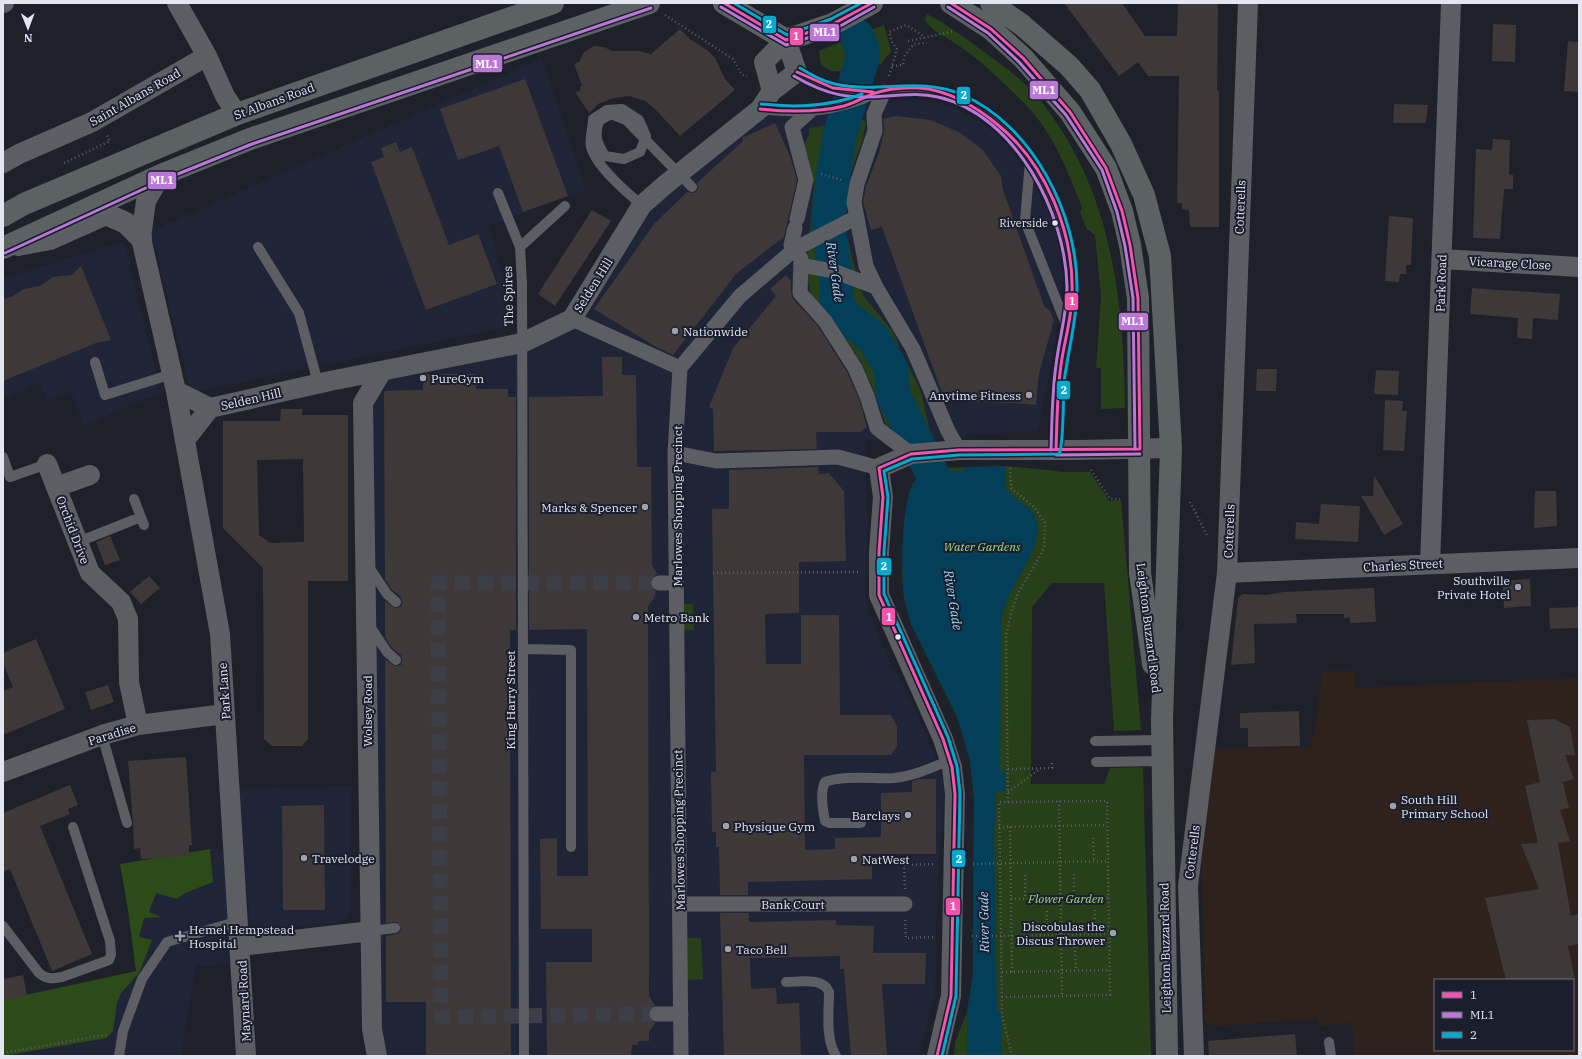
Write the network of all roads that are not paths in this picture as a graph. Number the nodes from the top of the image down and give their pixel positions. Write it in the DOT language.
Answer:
graph roads {
  1 [pos="177,3"];
  2 [pos="552,3"];
  3 [pos="724,3"];
  4 [pos="872,3"];
  5 [pos="951,3"];
  6 [pos="991,3"];
  7 [pos="1248,3"];
  8 [pos="1451,3"];
  9 [pos="655,9"];
  10 [pos="786,40"];
  11 [pos="207,56"];
  12 [pos="797,72"];
  13 [pos="441,73"];
  14 [pos="772,91"];
  15 [pos="881,91"];
  16 [pos="858,97"];
  17 [pos="760,109"];
  18 [pos="809,112"];
  19 [pos="237,114"];
  20 [pos="202,158"];
  21 [pos="1030,161"];
  22 [pos="3,164"];
  23 [pos="161,175"];
  24 [pos="692,187"];
  25 [pos="498,193"];
  26 [pos="565,206"];
  27 [pos="642,206"];
  28 [pos="3,216"];
  29 [pos="858,217"];
  30 [pos="141,238"];
  31 [pos="258,247"];
  32 [pos="520,247"];
  33 [pos="4,248"];
  34 [pos="794,250"];
  35 [pos="1442,259"];
  36 [pos="801,265"];
  37 [pos="1579,267"];
  38 [pos="876,287"];
  39 [pos="572,319"];
  40 [pos="1068,328"];
  41 [pos="522,344"];
  42 [pos="95,362"];
  43 [pos="680,368"];
  44 [pos="382,370"];
  45 [pos="174,382"];
  46 [pos="324,382"];
  47 [pos="363,403"];
  48 [pos="210,408"];
  49 [pos="185,440"];
  50 [pos="1171,448"];
  51 [pos="1140,449"];
  52 [pos="959,450"];
  53 [pos="1056,450"];
  54 [pos="675,453"];
  55 [pos="911,454"];
  56 [pos="3,457"];
  57 [pos="47,464"];
  58 [pos="879,468"];
  59 [pos="90,474"];
  60 [pos="56,487"];
  61 [pos="134,499"];
  62 [pos="78,542"];
  63 [pos="1579,558"];
  64 [pos="366,564"];
  65 [pos="1430,564"];
  66 [pos="1227,573"];
  67 [pos="659,583"];
  68 [pos="676,583"];
  69 [pos="396,602"];
  70 [pos="367,622"];
  71 [pos="523,649"];
  72 [pos="396,660"];
  73 [pos="225,714"];
  74 [pos="138,725"];
  75 [pos="102,735"];
  76 [pos="1162,740"];
  77 [pos="1095,741"];
  78 [pos="950,760"];
  79 [pos="1096,762"];
  80 [pos="3,772"];
  81 [pos="128,823"];
  82 [pos="861,823"];
  83 [pos="73,827"];
  84 [pos="571,847"];
  85 [pos="680,904"];
  86 [pos="905,904"];
  87 [pos="239,921"];
  88 [pos="3,926"];
  89 [pos="395,928"];
  90 [pos="371,931"];
  91 [pos="241,946"];
  92 [pos="786,982"];
  93 [pos="657,1014"];
  94 [pos="681,1014"];
  95 [pos="1329,1042"];
  96 [pos="119,1056"];
  97 [pos="246,1056"];
  98 [pos="377,1056"];
  99 [pos="524,1056"];
  100 [pos="681,1056"];
  101 [pos="836,1056"];
  102 [pos="937,1056"];
  103 [pos="1167,1056"];
  104 [pos="1194,1056"];
  105 [pos="1331,1056"];
  1 -- 11 [label="street"];
  2 -- 19 [label="main road, St Albans Road"];
  3 -- 10 [label="main road"];
  4 -- 10 [label="main road"];
  5 -- 51 [label="main road, Leighton Buzzard Road"];
  6 -- 50 [label="main road, Leighton Buzzard Road"];
  7 -- 66 [label="street, Cotterells"];
  8 -- 35 [label="street, Park Road"];
  9 -- 13 [label="main road"];
  10 -- 12 [label="street"];
  10 -- 14 [label="street"];
  11 -- 19 [label="street"];
  11 -- 22 [label="street, Saint Albans Road"];
  12 -- 14 [label="street, Selden Hill"];
  12 -- 16 [label="lane"];
  13 -- 19 [label="main road"];
  13 -- 20 [label="main road"];
  14 -- 17 [label="street, Selden Hill"];
  15 -- 16 [label="lane"];
  15 -- 21 [label="lane"];
  15 -- 29 [label="street"];
  16 -- 18 [label="lane"];
  17 -- 18 [label="lane"];
  17 -- 27 [label="street, Selden Hill"];
  18 -- 34 [label="street"];
  19 -- 20 [label="main road"];
  19 -- 28 [label="main road, St Albans Road"];
  20 -- 23 [label="main road"];
  21 -- 40 [label="lane"];
  21 -- 40 [label="lane"];
  23 -- 30 [label="street"];
  23 -- 33 [label="main road"];
  24 -- 27 [label="lane"];
  25 -- 32 [label="lane, The Spires"];
  26 -- 32 [label="lane"];
  27 -- 39 [label="street, Selden Hill"];
  29 -- 34 [label="street"];
  29 -- 38 [label="street"];
  30 -- 33 [label="street"];
  30 -- 45 [label="street, Park Lane"];
  31 -- 46 [label="lane"];
  32 -- 41 [label="lane, The Spires"];
  34 -- 36 [label="street"];
  34 -- 43 [label="street"];
  35 -- 37 [label="street, Vicarage Close"];
  35 -- 65 [label="street, Park Road"];
  36 -- 38 [label="street"];
  36 -- 55 [label="street"];
  38 -- 52 [label="street"];
  39 -- 41 [label="street, Selden Hill"];
  39 -- 43 [label="street"];
  40 -- 53 [label="lane"];
  41 -- 44 [label="street, Selden Hill"];
  41 -- 71 [label="lane, King Harry Street"];
  42 -- 45 [label="lane"];
  43 -- 54 [label="street, Marlowes Shopping Precinct"];
  44 -- 46 [label="street, Selden Hill"];
  44 -- 47 [label="street"];
  45 -- 48 [label="street, Selden Hill"];
  45 -- 49 [label="street, Park Lane"];
  46 -- 47 [label="street"];
  46 -- 48 [label="street, Selden Hill"];
  47 -- 64 [label="street, Wolsey Road"];
  48 -- 49 [label="street"];
  49 -- 73 [label="street, Park Lane"];
  50 -- 51 [label="street"];
  50 -- 76 [label="main road, Leighton Buzzard Road"];
  51 -- 53 [label="street"];
  51 -- 76 [label="main road, Leighton Buzzard Road"];
  52 -- 53 [label="street"];
  52 -- 55 [label="street"];
  54 -- 58 [label="street"];
  54 -- 68 [label="street, Marlowes Shopping Precinct"];
  55 -- 58 [label="street"];
  56 -- 57 [label="lane"];
  57 -- 60 [label="street, Orchid Drive"];
  58 -- 78 [label="street"];
  59 -- 60 [label="street"];
  60 -- 62 [label="street, Orchid Drive"];
  61 -- 62 [label="lane"];
  62 -- 74 [label="street, Orchid Drive"];
  63 -- 65 [label="street, Charles Street"];
  64 -- 69 [label="lane"];
  64 -- 70 [label="street, Wolsey Road"];
  65 -- 66 [label="street, Charles Street"];
  66 -- 104 [label="street, Cotterells"];
  67 -- 68 [label="street"];
  68 -- 85 [label="street, Marlowes Shopping Precinct"];
  70 -- 72 [label="lane"];
  70 -- 90 [label="street, Wolsey Road"];
  71 -- 84 [label="lane"];
  71 -- 99 [label="lane, King Harry Street"];
  73 -- 74 [label="street, Paradise"];
  73 -- 87 [label="street, Park Lane"];
  74 -- 75 [label="street, Paradise"];
  75 -- 80 [label="street, Paradise"];
  75 -- 81 [label="lane"];
  76 -- 77 [label="lane"];
  76 -- 79 [label="lane"];
  76 -- 103 [label="main road, Leighton Buzzard Road"];
  78 -- 82 [label="lane"];
  78 -- 102 [label="street"];
  83 -- 88 [label="lane"];
  85 -- 86 [label="street, Bank Court"];
  85 -- 94 [label="street, Marlowes Shopping Precinct"];
  87 -- 91 [label="street, Park Lane"];
  87 -- 96 [label="lane"];
  89 -- 90 [label="lane"];
  90 -- 91 [label="street"];
  90 -- 98 [label="street, Wolsey Road"];
  91 -- 97 [label="street, Maynard Road"];
  92 -- 101 [label="lane"];
  93 -- 94 [label="street"];
  94 -- 100 [label="street, Marlowes Shopping Precinct"];
  95 -- 105 [label="lane"];
}
